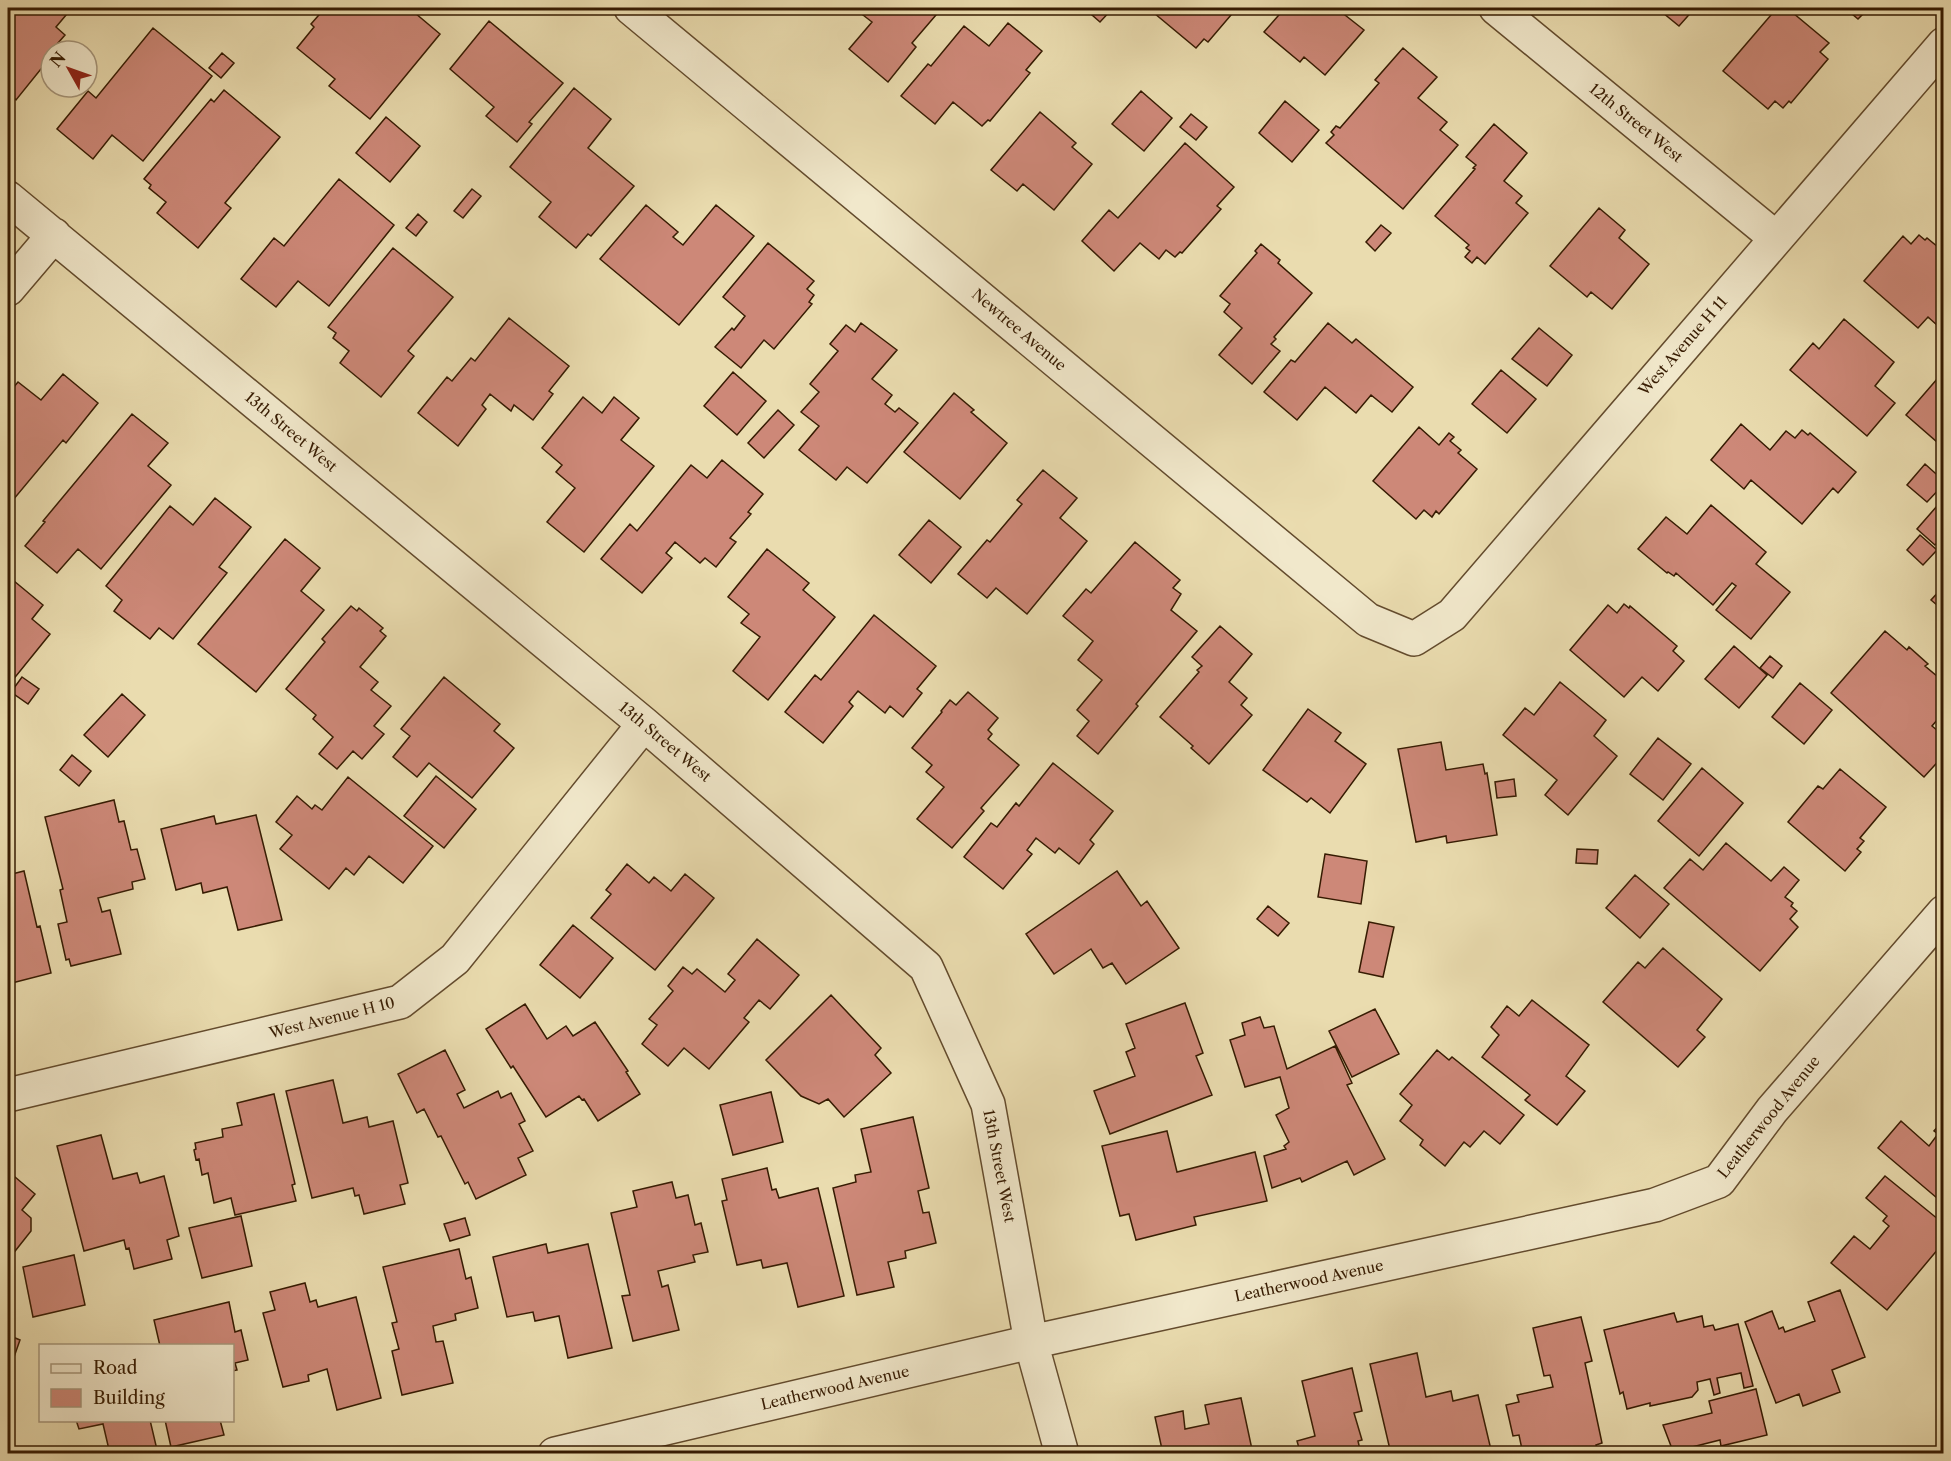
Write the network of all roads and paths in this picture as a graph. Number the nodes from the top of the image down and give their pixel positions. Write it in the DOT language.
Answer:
graph roads {
  1 [pos="631,8"];
  2 [pos="1496,8"];
  3 [pos="1944,44"];
  4 [pos="8,198"];
  5 [pos="54,236"];
  6 [pos="1776,238"];
  7 [pos="8,289"];
  8 [pos="1414,639"];
  9 [pos="644,724"];
  10 [pos="1944,912"];
  11 [pos="8,1095"];
  12 [pos="1032,1342"];
  13 [pos="555,1454"];
  14 [pos="1062,1454"];
  1 -- 8 [label="street, Newtree Avenue"];
  2 -- 6 [label="street, 12th Street West"];
  3 -- 6 [label="street, West Avenue H 11"];
  4 -- 5 [label="street, 13th Street West"];
  5 -- 7 [label="street"];
  5 -- 9 [label="street, 13th Street West"];
  6 -- 8 [label="street, West Avenue H 11"];
  9 -- 11 [label="street, West Avenue H 10"];
  9 -- 12 [label="street, 13th Street West"];
  10 -- 12 [label="street, Leatherwood Avenue"];
  12 -- 13 [label="street, Leatherwood Avenue"];
  12 -- 14 [label="street, 13th Street West"];
}
